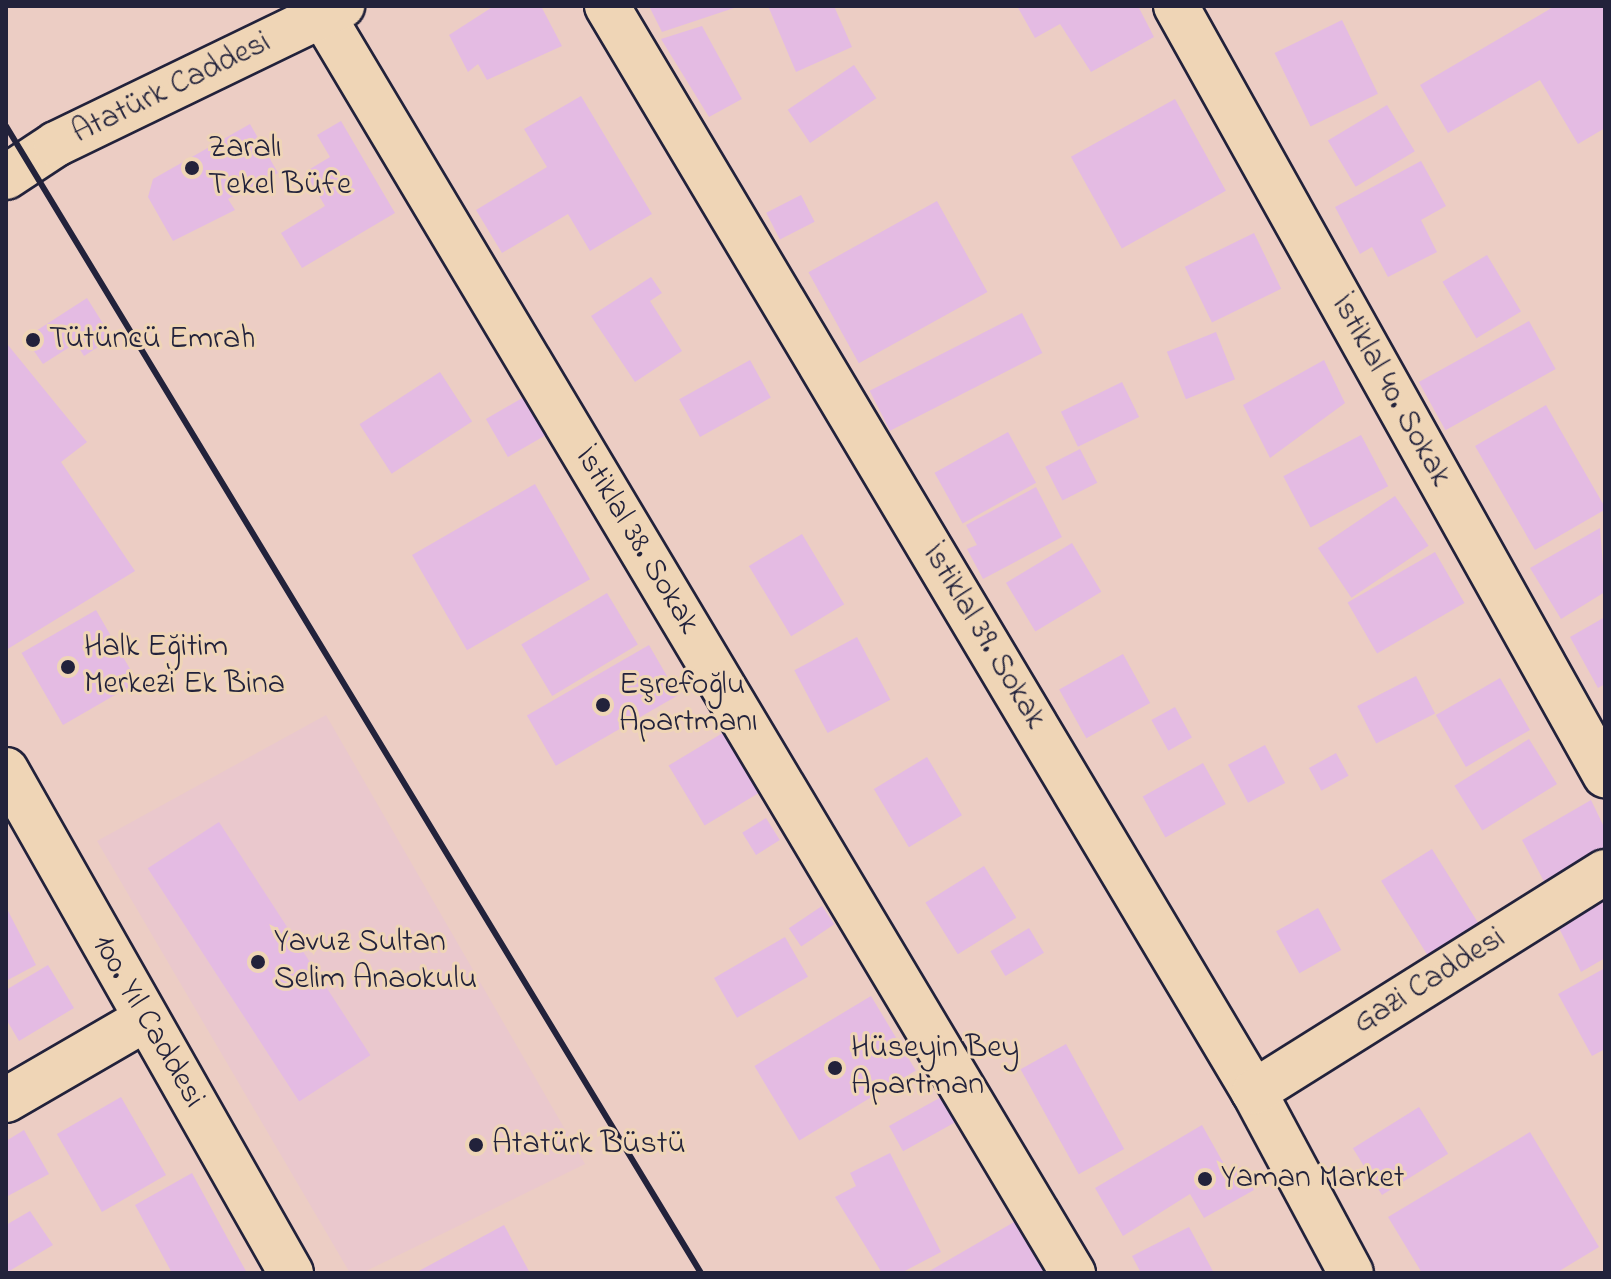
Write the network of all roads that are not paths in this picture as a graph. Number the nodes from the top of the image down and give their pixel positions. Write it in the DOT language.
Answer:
graph roads {
  1 [pos="607,6"];
  2 [pos="1176,6"];
  3 [pos="332,11"];
  4 [pos="6,177"];
  5 [pos="6,770"];
  6 [pos="1605,775"];
  7 [pos="1605,872"];
  8 [pos="144,1020"];
  9 [pos="1254,1092"];
  10 [pos="6,1100"];
  11 [pos="291,1273"];
  12 [pos="1073,1273"];
  13 [pos="1351,1273"];
  1 -- 9 [label="street, İstiklal 39. Sokak"];
  2 -- 6 [label="street, İstiklal 40. Sokak"];
  3 -- 4 [label="street, Atatürk Caddesi"];
  3 -- 12 [label="street, İstiklal 38. Sokak"];
  5 -- 8 [label="street, 100. Yıl Caddesi"];
  7 -- 9 [label="street, Gazi Caddesi"];
  8 -- 10 [label="street"];
  8 -- 11 [label="street, 100. Yıl Caddesi"];
  9 -- 13 [label="street, İstiklal 39. Sokak"];
}
